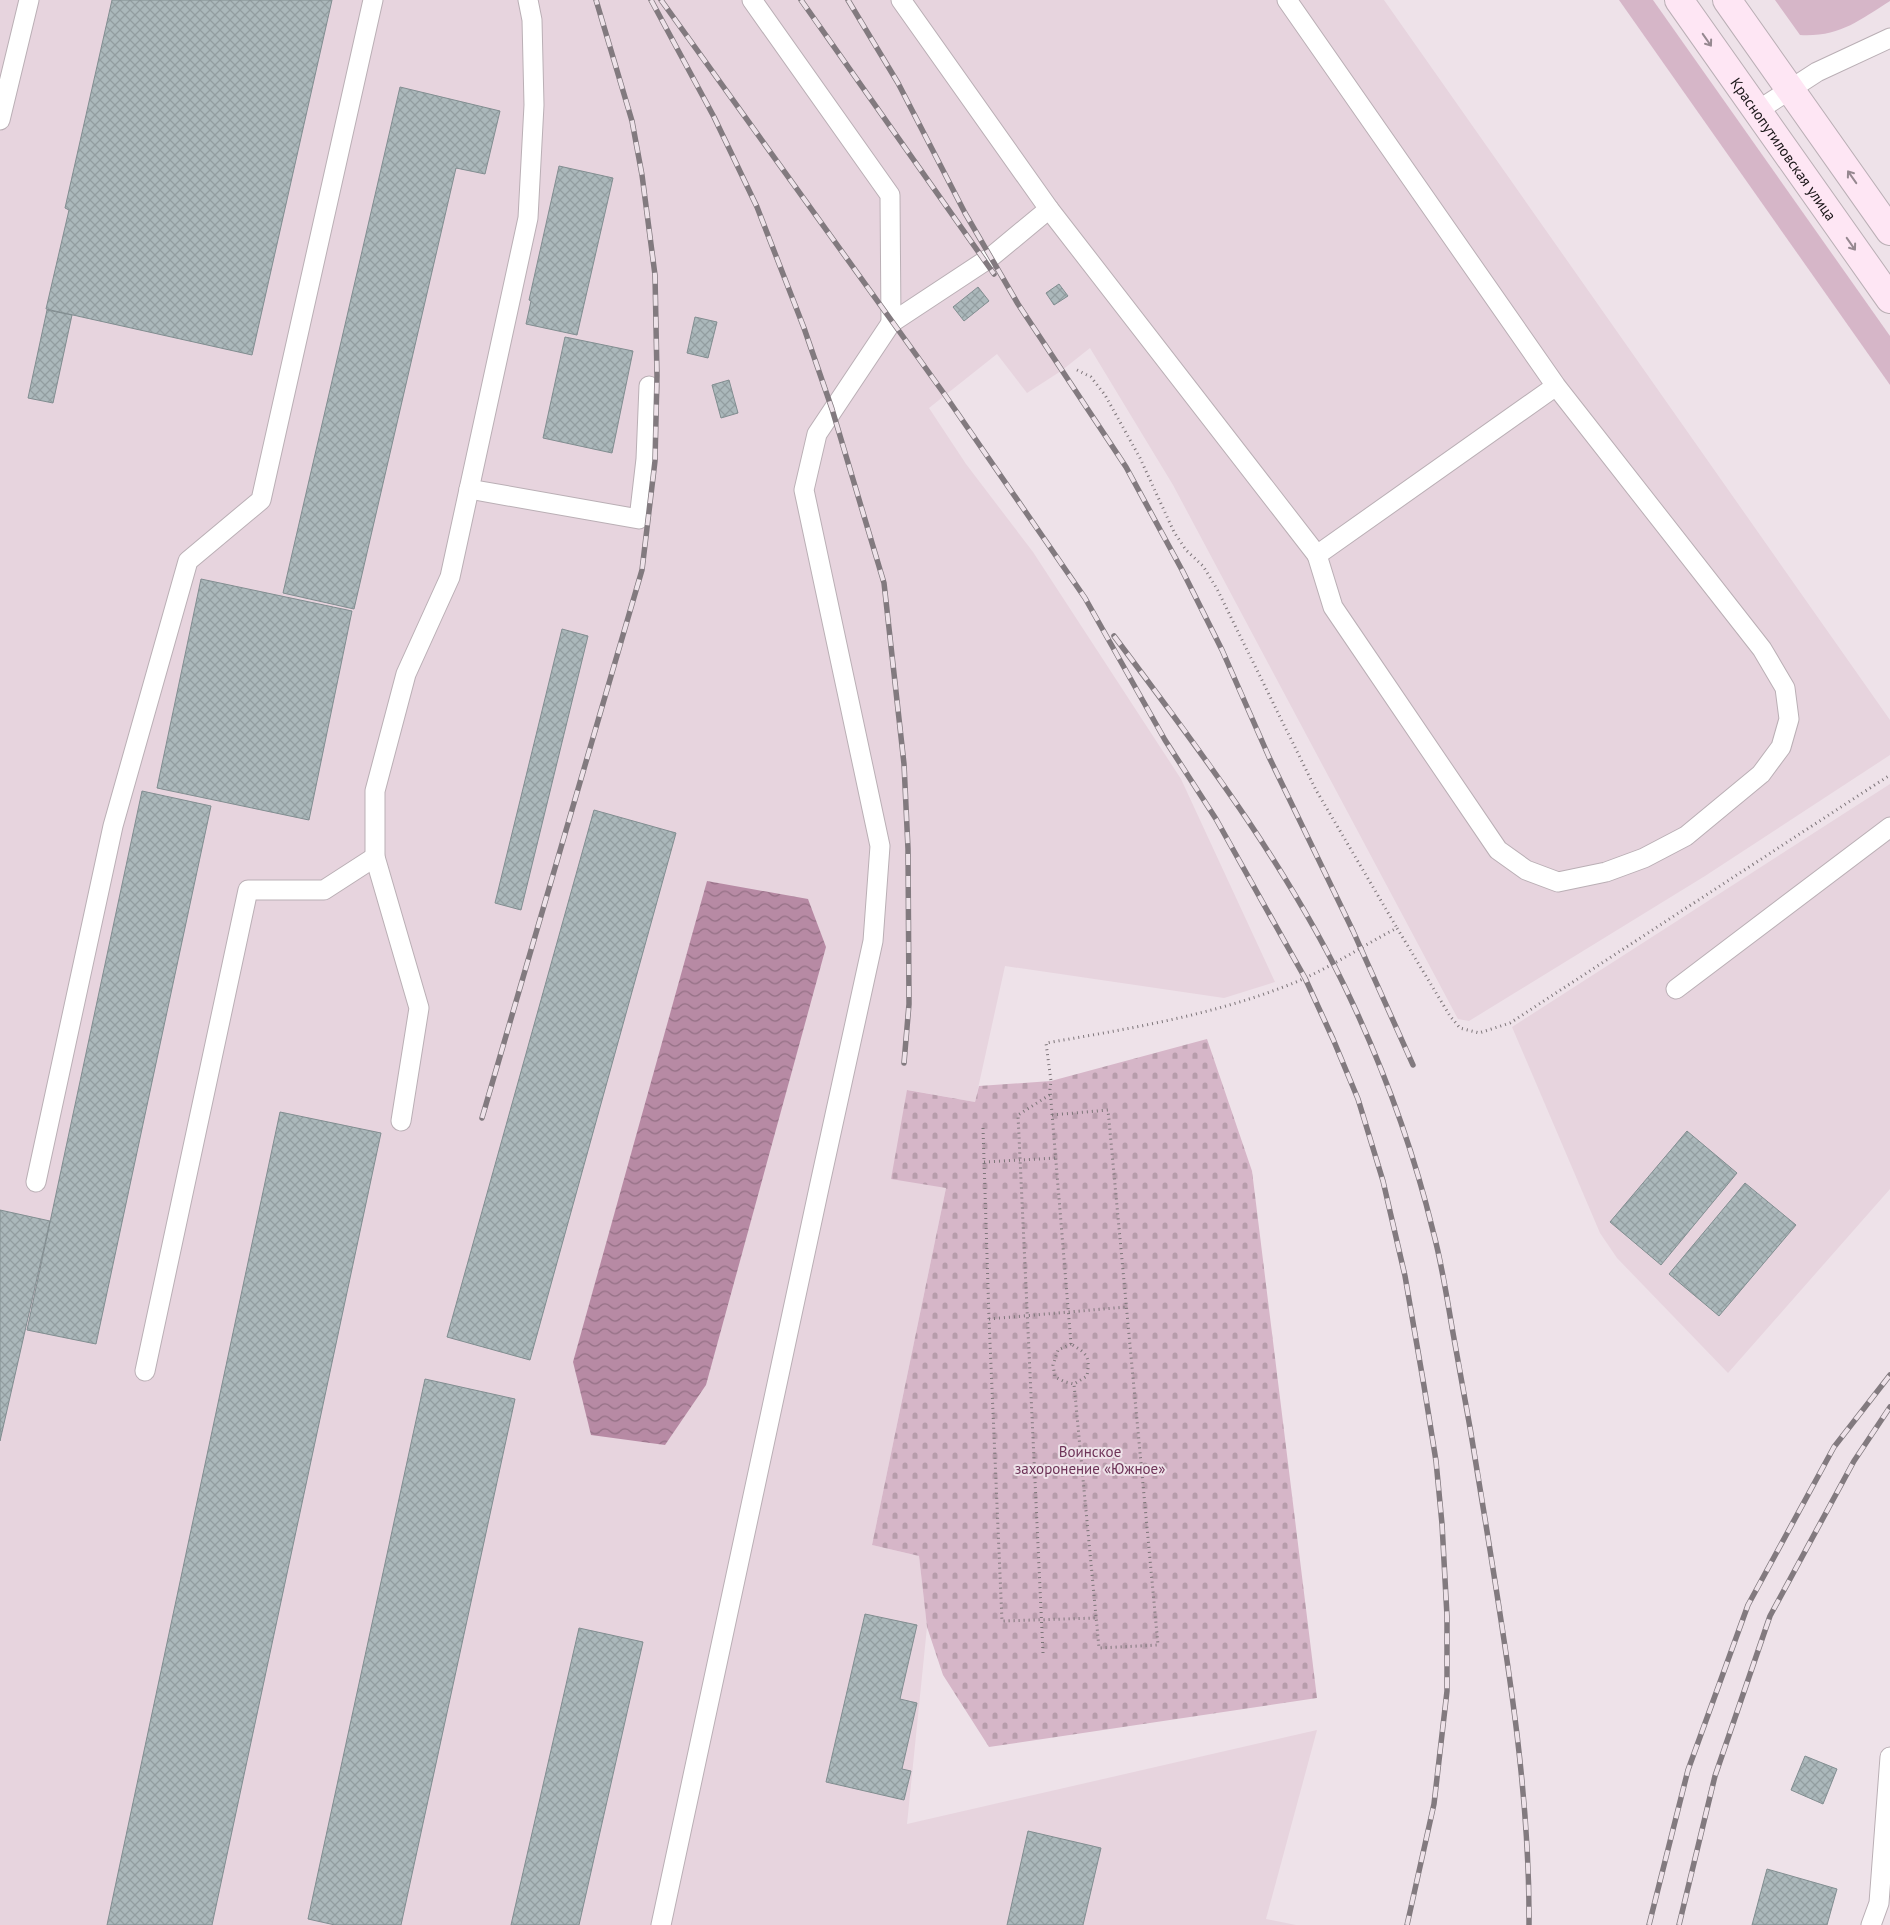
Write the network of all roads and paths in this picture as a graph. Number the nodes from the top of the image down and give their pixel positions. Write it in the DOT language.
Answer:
graph roads {
  1 [pos="29,0"];
  2 [pos="373,0"];
  3 [pos="528,0"];
  4 [pos="752,0"];
  5 [pos="901,0"];
  6 [pos="1287,0"];
  7 [pos="1679,0"];
  8 [pos="1727,0"];
  9 [pos="1890,38"];
  10 [pos="1789,89"];
  11 [pos="1757,111"];
  12 [pos="0,120"];
  13 [pos="1049,209"];
  14 [pos="1890,231"];
  15 [pos="1890,299"];
  16 [pos="892,323"];
  17 [pos="1077,370"];
  18 [pos="649,386"];
  19 [pos="1556,386"];
  20 [pos="469,489"];
  21 [pos="1317,555"];
  22 [pos="1890,776"];
  23 [pos="1890,827"];
  24 [pos="374,857"];
  25 [pos="1397,928"];
  26 [pos="1676,989"];
  27 [pos="1051,1094"];
  28 [pos="1052,1115"];
  29 [pos="401,1121"];
  30 [pos="983,1128"];
  31 [pos="1056,1158"];
  32 [pos="1020,1160"];
  33 [pos="984,1162"];
  34 [pos="36,1182"];
  35 [pos="1126,1307"];
  36 [pos="1069,1312"];
  37 [pos="1028,1316"];
  38 [pos="989,1320"];
  39 [pos="1071,1344"];
  40 [pos="145,1371"];
  41 [pos="1074,1384"];
  42 [pos="1096,1618"];
  43 [pos="1042,1620"];
  44 [pos="1043,1653"];
  45 [pos="1890,1757"];
  46 [pos="661,1925"];
  47 [pos="1871,1925"];
  1 -- 12 [label="lane"];
  2 -- 34 [label="lane"];
  3 -- 20 [label="lane"];
  4 -- 16 [label="lane"];
  5 -- 13 [label="lane"];
  6 -- 19 [label="lane"];
  7 -- 11 [label="main road, Краснопутиловская улица, one-way"];
  8 -- 10 [label="main road"];
  9 -- 10 [label="lane"];
  10 -- 11 [label="lane"];
  14 -- 10 [label="main road, one-way"];
  11 -- 15 [label="main road, Краснопутиловская улица, one-way"];
  13 -- 16 [label="lane"];
  13 -- 21 [label="lane"];
  16 -- 46 [label="lane"];
  17 -- 25 [label="path"];
  18 -- 20 [label="lane"];
  19 -- 21 [label="lane"];
  19 -- 21 [label="lane"];
  20 -- 24 [label="lane"];
  22 -- 25 [label="path"];
  23 -- 26 [label="lane"];
  24 -- 29 [label="lane"];
  24 -- 40 [label="lane"];
  25 -- 27 [label="path"];
  27 -- 28 [label="path"];
  27 -- 32 [label="path"];
  28 -- 31 [label="path"];
  28 -- 35 [label="path"];
  30 -- 33 [label="path"];
  31 -- 32 [label="path"];
  31 -- 36 [label="path"];
  32 -- 33 [label="path"];
  32 -- 37 [label="path"];
  33 -- 38 [label="path"];
  35 -- 36 [label="path"];
  35 -- 42 [label="path"];
  36 -- 37 [label="path"];
  36 -- 39 [label="path"];
  37 -- 38 [label="path"];
  37 -- 43 [label="path"];
  38 -- 43 [label="path"];
  39 -- 41 [label="path"];
  39 -- 41 [label="path"];
  41 -- 42 [label="path"];
  42 -- 43 [label="path"];
  43 -- 44 [label="path"];
  45 -- 47 [label="lane"];
}
